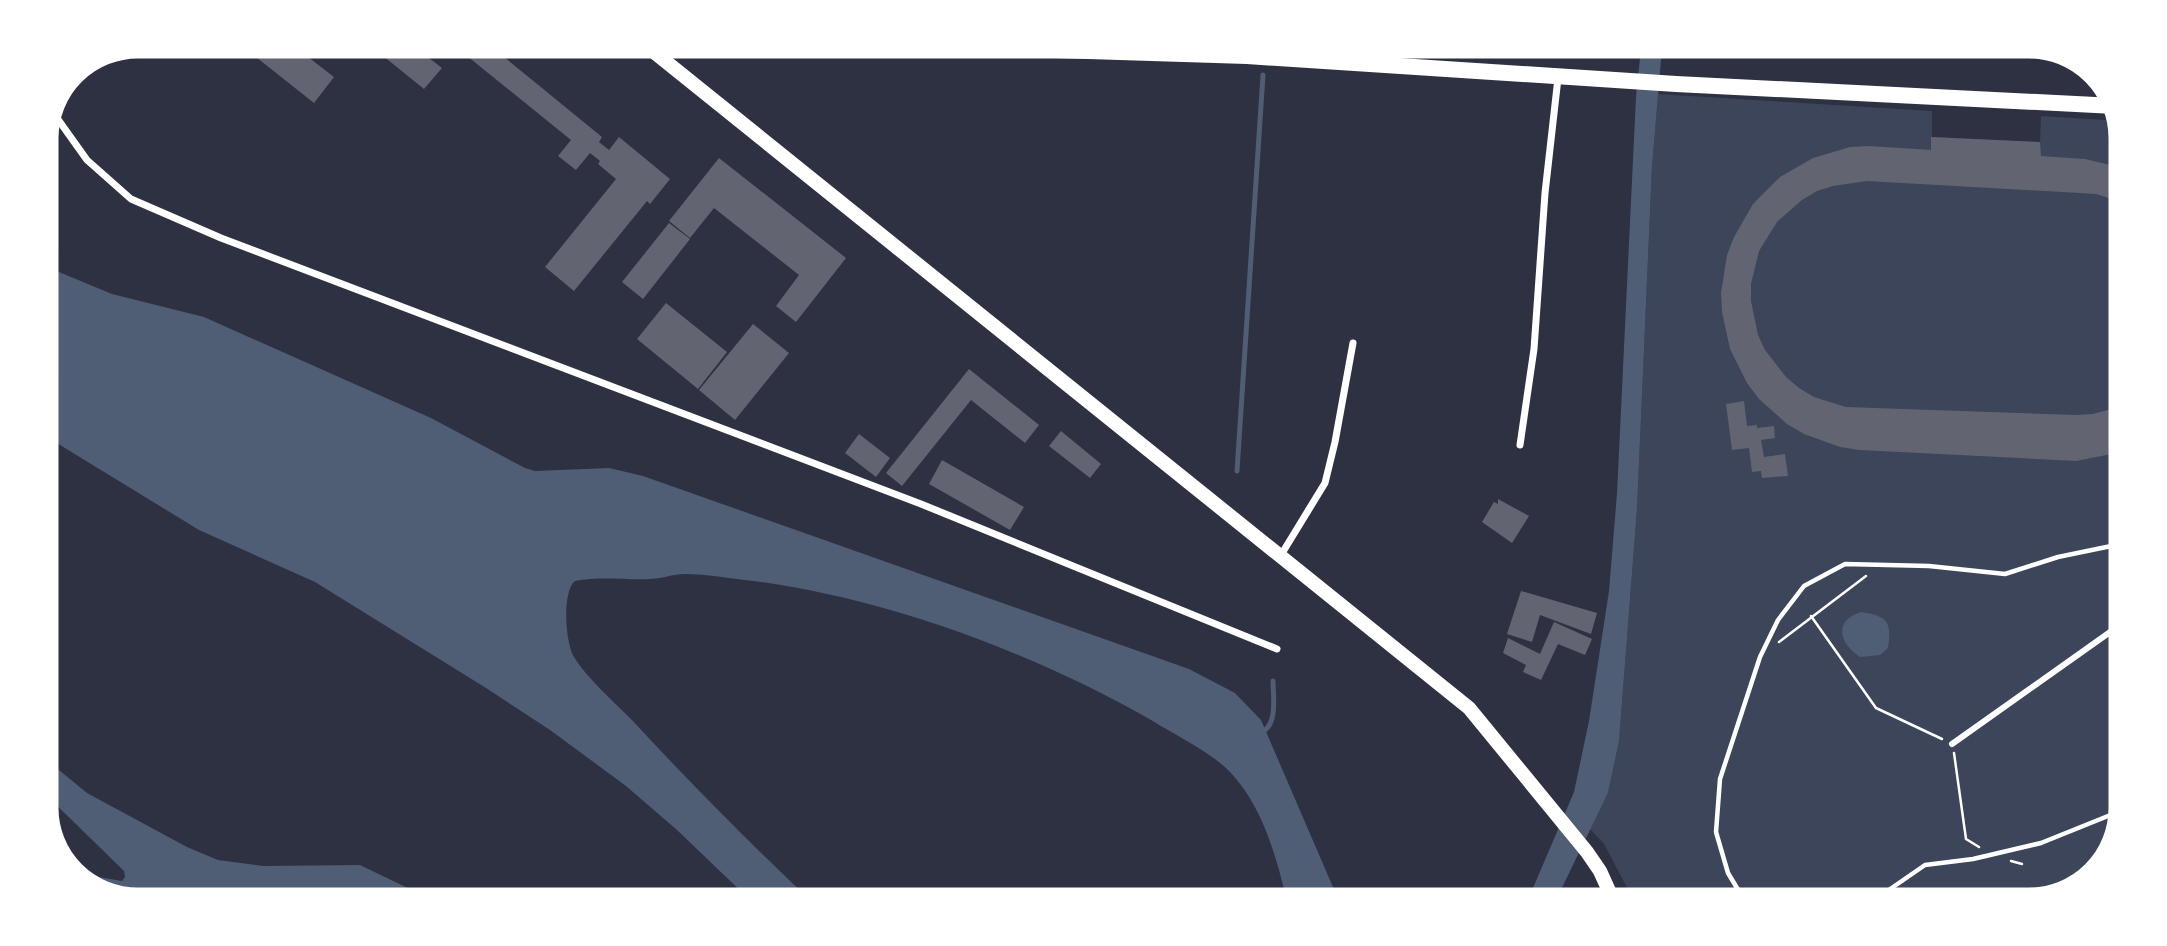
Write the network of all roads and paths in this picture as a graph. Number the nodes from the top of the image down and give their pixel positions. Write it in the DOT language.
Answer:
graph roads {
  1 [pos="656,54"];
  2 [pos="1283,54"];
  3 [pos="1558,77"];
  4 [pos="2106,106"];
  5 [pos="57,118"];
  6 [pos="1353,343"];
  7 [pos="1520,445"];
  8 [pos="2113,546"];
  9 [pos="1281,555"];
  10 [pos="1893,565"];
  11 [pos="1811,616"];
  12 [pos="2113,630"];
  13 [pos="1277,649"];
  14 [pos="1760,657"];
  15 [pos="1952,744"];
  16 [pos="2112,814"];
  17 [pos="1991,855"];
  18 [pos="2022,864"];
  19 [pos="1609,892"];
  20 [pos="1739,892"];
  21 [pos="1886,892"];
  1 -- 9 [label="main road"];
  2 -- 3 [label="main road"];
  3 -- 4 [label="main road"];
  3 -- 7 [label="street"];
  5 -- 13 [label="street"];
  6 -- 9 [label="street"];
  8 -- 10 [label="lane"];
  9 -- 19 [label="main road"];
  10 -- 11 [label="path"];
  10 -- 14 [label="lane"];
  11 -- 14 [label="path"];
  11 -- 15 [label="path"];
  12 -- 15 [label="street"];
  14 -- 20 [label="lane"];
  15 -- 17 [label="path"];
  16 -- 17 [label="lane"];
  17 -- 18 [label="path"];
  17 -- 21 [label="lane"];
}
